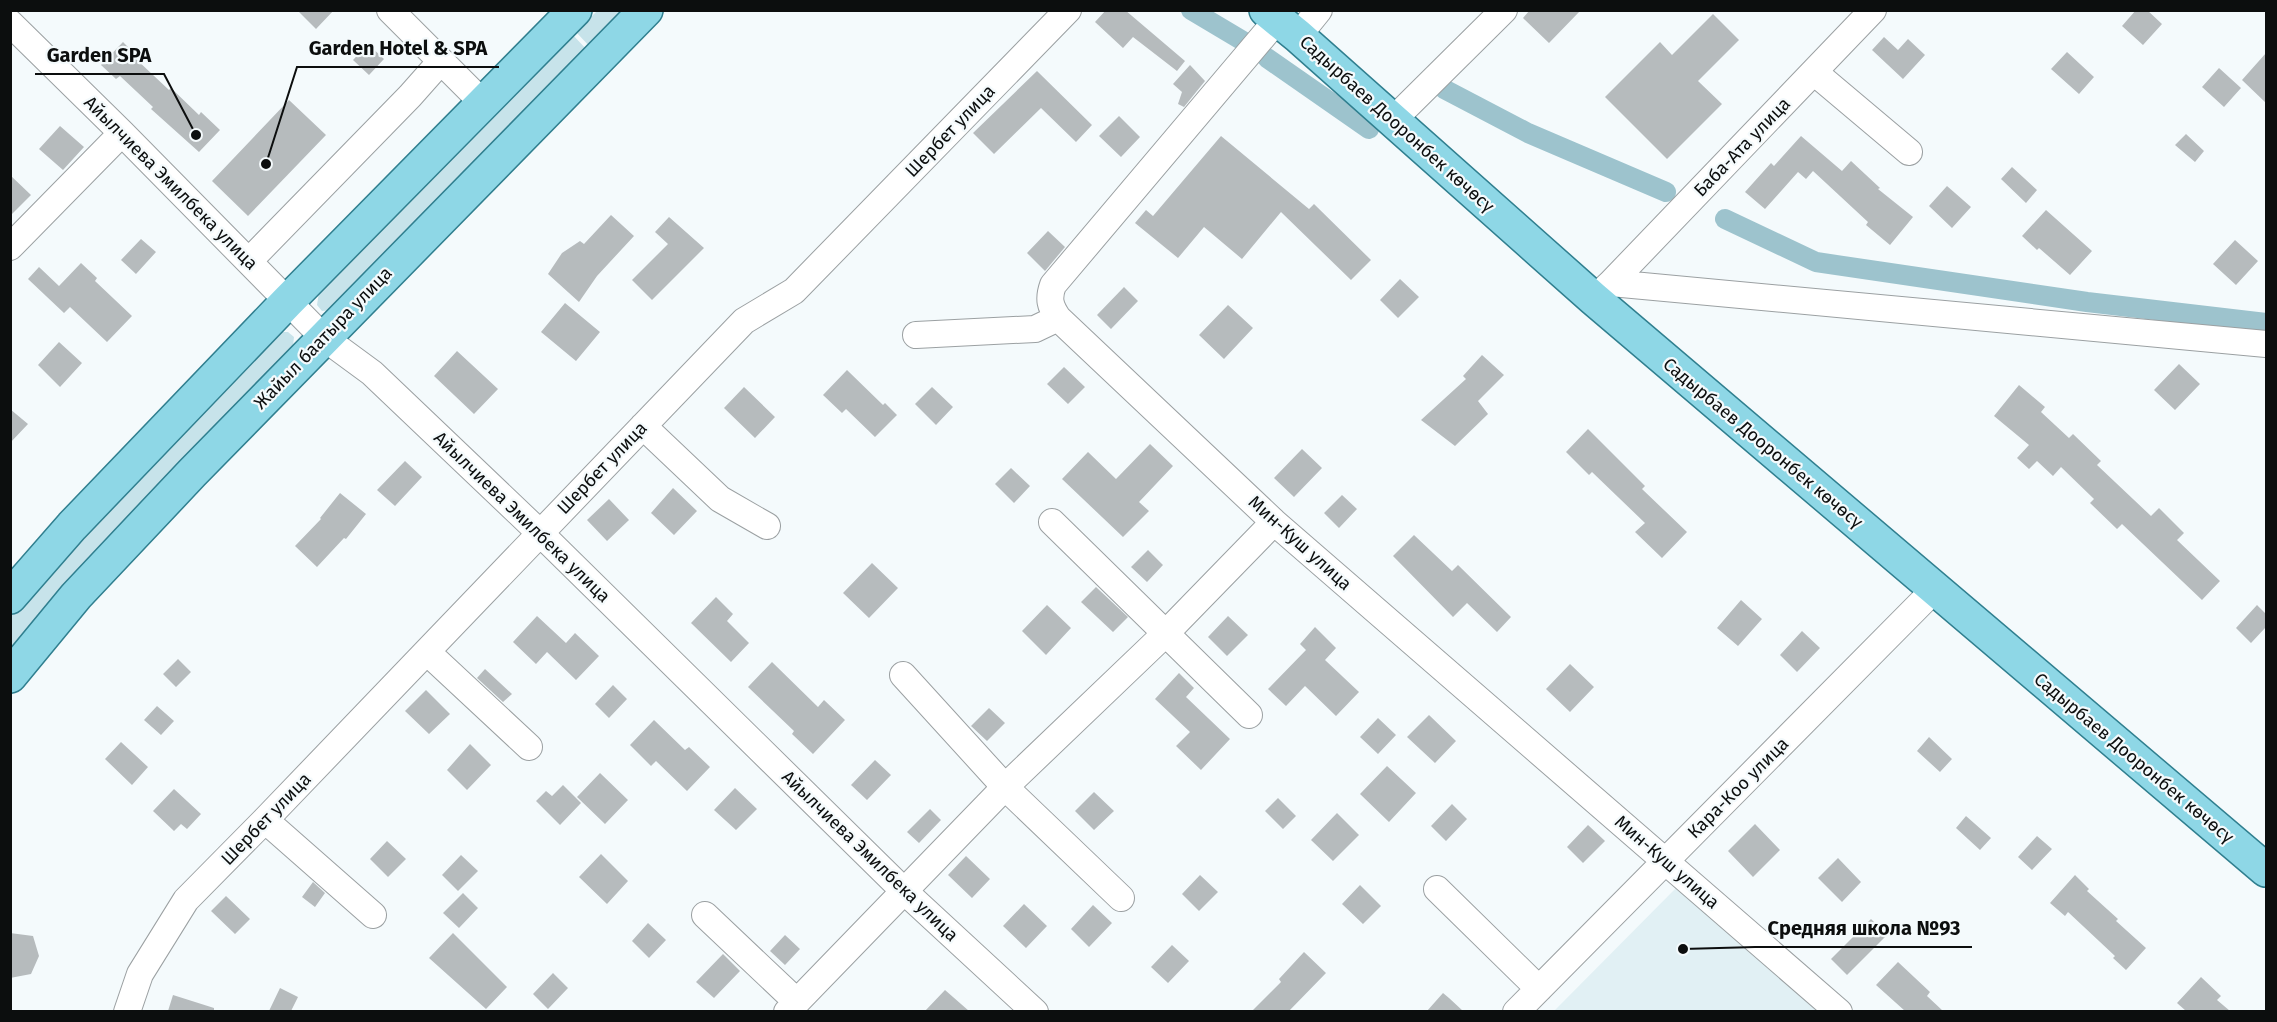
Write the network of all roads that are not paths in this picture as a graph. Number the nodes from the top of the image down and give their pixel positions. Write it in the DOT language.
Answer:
graph roads {
  1 [pos="390,10"];
  2 [pos="575,10"];
  3 [pos="646,10"];
  4 [pos="1068,10"];
  5 [pos="1319,10"];
  6 [pos="1504,10"];
  7 [pos="1873,10"];
  8 [pos="1280,22"];
  9 [pos="10,23"];
  10 [pos="441,61"];
  11 [pos="1814,72"];
  12 [pos="484,104"];
  13 [pos="1392,121"];
  14 [pos="122,133"];
  15 [pos="1909,152"];
  16 [pos="10,247"];
  17 [pos="249,261"];
  18 [pos="1602,291"];
  19 [pos="287,302"];
  20 [pos="1058,318"];
  21 [pos="916,335"];
  22 [pos="323,337"];
  23 [pos="2266,344"];
  24 [pos="643,426"];
  25 [pos="1052,522"];
  26 [pos="1274,522"];
  27 [pos="767,526"];
  28 [pos="540,532"];
  29 [pos="1935,589"];
  30 [pos="10,597"];
  31 [pos="1166,633"];
  32 [pos="427,652"];
  33 [pos="903,675"];
  34 [pos="10,676"];
  35 [pos="1249,715"];
  36 [pos="529,747"];
  37 [pos="1005,787"];
  38 [pos="265,820"];
  39 [pos="1665,861"];
  40 [pos="2266,870"];
  41 [pos="1437,889"];
  42 [pos="904,891"];
  43 [pos="1121,898"];
  44 [pos="373,915"];
  45 [pos="705,915"];
  46 [pos="1539,988"];
  47 [pos="792,1006"];
  48 [pos="127,1011"];
  49 [pos="1035,1011"];
  50 [pos="1516,1011"];
  51 [pos="1839,1011"];
  1 -- 10 [label="street"];
  2 -- 12 [label="main road"];
  3 -- 22 [label="main road, Жайыл баатыра улица"];
  4 -- 24 [label="street, Шербет улица"];
  5 -- 8 [label="street"];
  6 -- 13 [label="street"];
  7 -- 11 [label="street, Баба-Ата улица"];
  8 -- 13 [label="main road, Садырбаев Дооронбек көчөсү"];
  8 -- 20 [label="street"];
  9 -- 14 [label="street, Айылчиева Эмилбека улица"];
  10 -- 12 [label="street"];
  10 -- 17 [label="street"];
  11 -- 15 [label="street"];
  11 -- 18 [label="street, Баба-Ата улица"];
  12 -- 19 [label="main road"];
  13 -- 18 [label="main road, Садырбаев Дооронбек көчөсү"];
  14 -- 16 [label="street"];
  14 -- 17 [label="street, Айылчиева Эмилбека улица"];
  17 -- 19 [label="street, Айылчиева Эмилбека улица"];
  18 -- 23 [label="street"];
  18 -- 29 [label="main road, Садырбаев Дооронбек көчөсү"];
  19 -- 22 [label="street, Айылчиева Эмилбека улица"];
  19 -- 30 [label="main road"];
  20 -- 21 [label="street"];
  20 -- 26 [label="street, Мин-Куш улица"];
  22 -- 28 [label="street, Айылчиева Эмилбека улица"];
  22 -- 34 [label="main road, Жайыл баатыра улица"];
  24 -- 27 [label="street"];
  24 -- 28 [label="street, Шербет улица"];
  25 -- 31 [label="street"];
  26 -- 31 [label="street"];
  26 -- 39 [label="street, Мин-Куш улица"];
  28 -- 32 [label="street, Шербет улица"];
  28 -- 42 [label="street, Айылчиева Эмилбека улица"];
  29 -- 39 [label="street, Кара-Коо улица"];
  29 -- 40 [label="main road, Садырбаев Дооронбек көчөсү"];
  31 -- 35 [label="street"];
  31 -- 37 [label="street"];
  32 -- 36 [label="street"];
  32 -- 38 [label="street, Шербет улица"];
  33 -- 37 [label="street"];
  37 -- 42 [label="street"];
  37 -- 43 [label="street"];
  38 -- 44 [label="street"];
  38 -- 48 [label="street, Шербет улица"];
  39 -- 46 [label="street, Кара-Коо улица"];
  39 -- 51 [label="street, Мин-Куш улица"];
  41 -- 46 [label="street"];
  42 -- 47 [label="street"];
  42 -- 49 [label="street, Айылчиева Эмилбека улица"];
  45 -- 47 [label="street"];
  46 -- 50 [label="street, Кара-Коо улица"];
}
